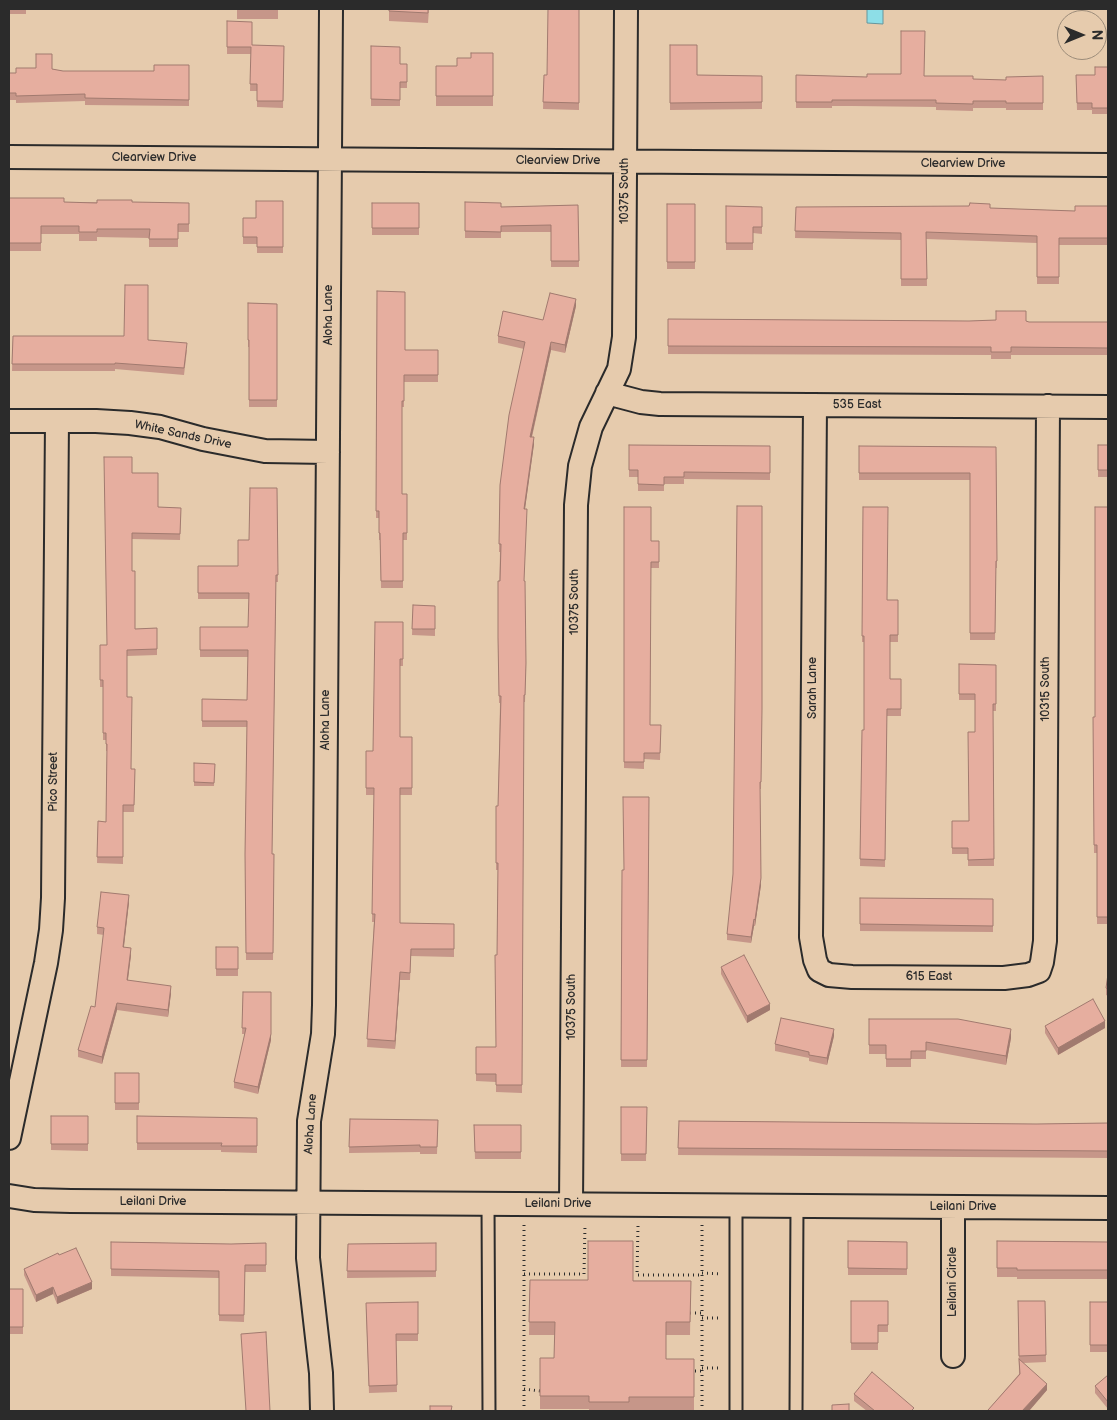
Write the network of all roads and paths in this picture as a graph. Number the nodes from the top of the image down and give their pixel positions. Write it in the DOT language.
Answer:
graph roads {
  1 [pos="626,9"];
  2 [pos="331,18"];
  3 [pos="9,157"];
  4 [pos="330,160"];
  5 [pos="625,162"];
  6 [pos="1108,165"];
  7 [pos="608,393"];
  8 [pos="815,405"];
  9 [pos="1048,406"];
  10 [pos="1108,407"];
  11 [pos="9,421"];
  12 [pos="57,421"];
  13 [pos="328,452"];
  14 [pos="819,970"];
  15 [pos="1039,971"];
  16 [pos="9,1138"];
  17 [pos="9,1196"];
  18 [pos="308,1203"];
  19 [pos="488,1204"];
  20 [pos="571,1204"];
  21 [pos="736,1205"];
  22 [pos="797,1206"];
  23 [pos="953,1207"];
  24 [pos="1108,1208"];
  25 [pos="524,1223"];
  26 [pos="585,1223"];
  27 [pos="638,1224"];
  28 [pos="702,1224"];
  29 [pos="524,1274"];
  30 [pos="702,1274"];
  31 [pos="724,1274"];
  32 [pos="690,1313"];
  33 [pos="702,1313"];
  34 [pos="524,1314"];
  35 [pos="530,1316"];
  36 [pos="702,1318"];
  37 [pos="723,1318"];
  38 [pos="953,1356"];
  39 [pos="723,1368"];
  40 [pos="702,1369"];
  41 [pos="684,1371"];
  42 [pos="524,1389"];
  43 [pos="540,1391"];
  44 [pos="322,1411"];
  45 [pos="489,1411"];
  46 [pos="524,1411"];
  47 [pos="702,1411"];
  48 [pos="736,1411"];
  49 [pos="796,1411"];
  1 -- 5 [label="street, 10375 South"];
  2 -- 4 [label="street, Aloha Lane"];
  3 -- 4 [label="street, Clearview Drive"];
  4 -- 5 [label="street, Clearview Drive"];
  4 -- 13 [label="street, Aloha Lane"];
  5 -- 6 [label="street, Clearview Drive"];
  5 -- 7 [label="street, 10375 South"];
  7 -- 8 [label="street, 535 East"];
  7 -- 20 [label="street, 10375 South"];
  8 -- 9 [label="street, 535 East"];
  8 -- 14 [label="street, Sarah Lane"];
  9 -- 10 [label="street, 535 East"];
  9 -- 15 [label="street, 10315 South"];
  11 -- 12 [label="street, White Sands Drive"];
  12 -- 13 [label="street, White Sands Drive"];
  12 -- 16 [label="street, Pico Street"];
  13 -- 18 [label="street, Aloha Lane"];
  14 -- 15 [label="street, 615 East"];
  17 -- 18 [label="street, Leilani Drive"];
  18 -- 19 [label="street, Leilani Drive"];
  18 -- 44 [label="street, Aloha Lane"];
  19 -- 20 [label="street, Leilani Drive"];
  19 -- 45 [label="lane"];
  20 -- 21 [label="street, Leilani Drive"];
  21 -- 22 [label="street, Leilani Drive"];
  21 -- 48 [label="lane"];
  22 -- 23 [label="street, Leilani Drive"];
  22 -- 49 [label="lane"];
  23 -- 24 [label="street, Leilani Drive"];
  23 -- 38 [label="street, Leilani Circle"];
  25 -- 29 [label="path"];
  26 -- 29 [label="path"];
  27 -- 30 [label="path"];
  28 -- 30 [label="path"];
  29 -- 34 [label="path"];
  30 -- 31 [label="path"];
  30 -- 33 [label="path"];
  32 -- 33 [label="path"];
  33 -- 36 [label="path"];
  34 -- 35 [label="path"];
  34 -- 42 [label="path"];
  36 -- 37 [label="path"];
  36 -- 40 [label="path"];
  39 -- 40 [label="path"];
  40 -- 41 [label="path"];
  40 -- 47 [label="path"];
  42 -- 43 [label="path"];
  42 -- 46 [label="path"];
}
